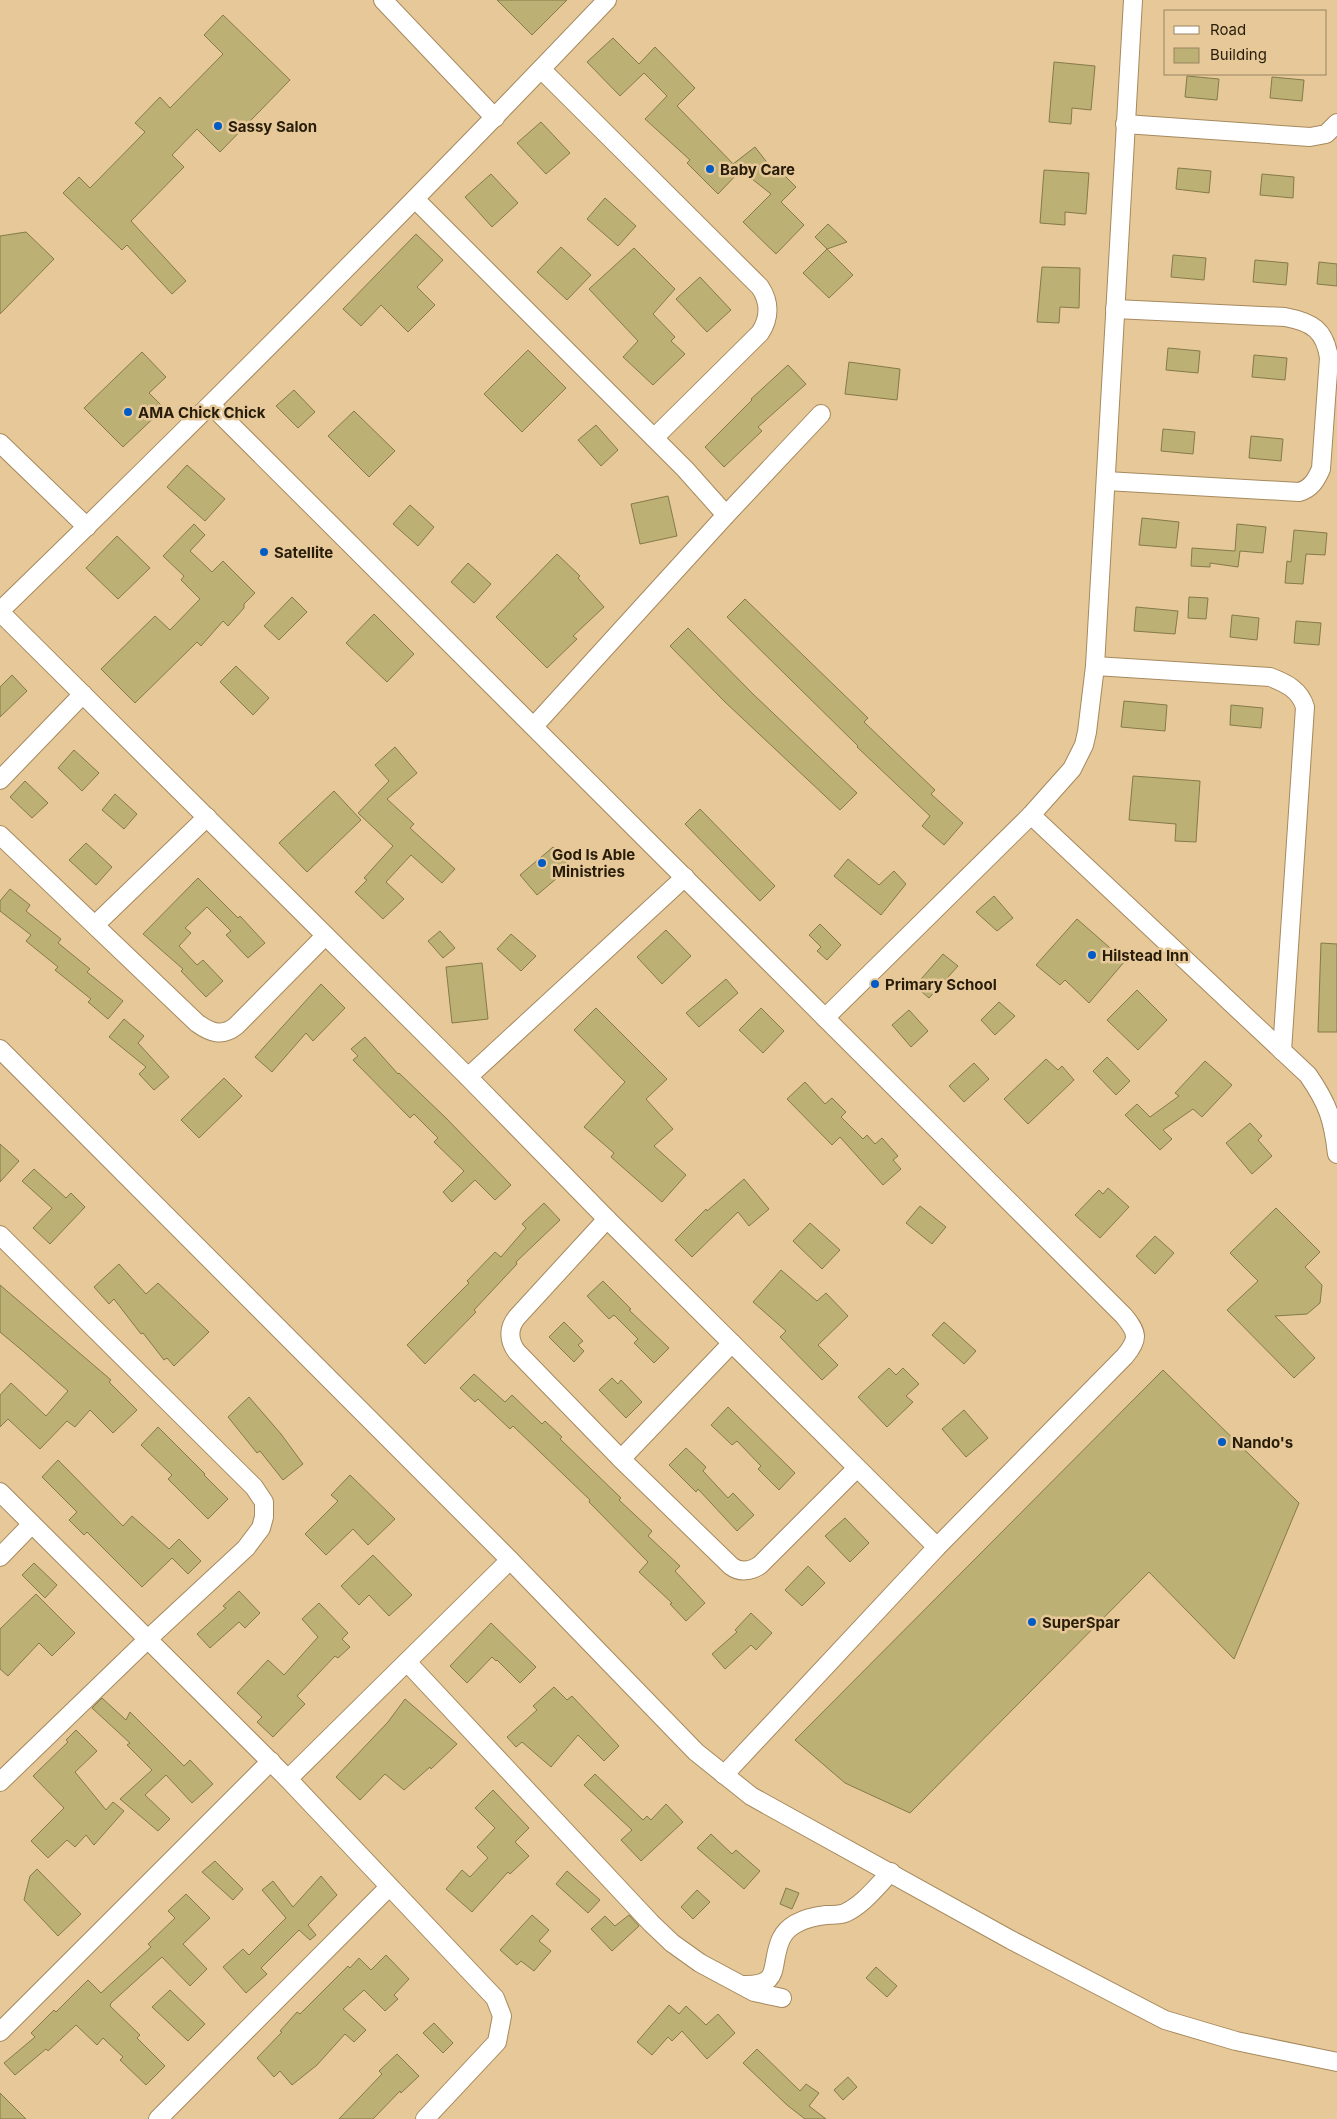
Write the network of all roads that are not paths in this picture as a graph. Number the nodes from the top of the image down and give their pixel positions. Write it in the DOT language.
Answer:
graph roads {
  1 [pos="383,0"];
  2 [pos="607,0"];
  3 [pos="1133,0"];
  4 [pos="541,70"];
  5 [pos="495,118"];
  6 [pos="1337,123"];
  7 [pos="1125,124"];
  8 [pos="415,199"];
  9 [pos="1115,309"];
  10 [pos="211,405"];
  11 [pos="821,414"];
  12 [pos="654,438"];
  13 [pos="0,442"];
  14 [pos="1106,481"];
  15 [pos="726,514"];
  16 [pos="87,527"];
  17 [pos="0,612"];
  18 [pos="1095,666"];
  19 [pos="83,694"];
  20 [pos="535,725"];
  21 [pos="0,780"];
  22 [pos="1031,815"];
  23 [pos="207,817"];
  24 [pos="0,835"];
  25 [pos="685,877"];
  26 [pos="96,925"];
  27 [pos="325,936"];
  28 [pos="825,1018"];
  29 [pos="0,1049"];
  30 [pos="1282,1051"];
  31 [pos="468,1076"];
  32 [pos="1337,1154"];
  33 [pos="607,1219"];
  34 [pos="0,1235"];
  35 [pos="732,1343"];
  36 [pos="621,1459"];
  37 [pos="857,1468"];
  38 [pos="0,1492"];
  39 [pos="32,1524"];
  40 [pos="937,1546"];
  41 [pos="0,1557"];
  42 [pos="510,1560"];
  43 [pos="149,1638"];
  44 [pos="407,1662"];
  45 [pos="271,1762"];
  46 [pos="724,1775"];
  47 [pos="288,1779"];
  48 [pos="0,1782"];
  49 [pos="890,1872"];
  50 [pos="389,1887"];
  51 [pos="741,1985"];
  52 [pos="782,1998"];
  53 [pos="0,2032"];
  54 [pos="1337,2048"];
  55 [pos="1303,2055"];
  56 [pos="1337,2062"];
  57 [pos="158,2119"];
  58 [pos="425,2119"];
  1 -- 5 [label="street"];
  2 -- 4 [label="street"];
  3 -- 7 [label="street"];
  4 -- 5 [label="street"];
  4 -- 12 [label="street"];
  5 -- 8 [label="street"];
  6 -- 7 [label="street"];
  7 -- 9 [label="street"];
  8 -- 10 [label="street"];
  8 -- 12 [label="street"];
  9 -- 14 [label="street"];
  9 -- 14 [label="street"];
  10 -- 16 [label="street"];
  10 -- 20 [label="street"];
  11 -- 15 [label="street"];
  12 -- 15 [label="street"];
  13 -- 16 [label="street"];
  14 -- 18 [label="street"];
  15 -- 20 [label="street"];
  16 -- 17 [label="street"];
  17 -- 19 [label="street"];
  18 -- 22 [label="street"];
  18 -- 30 [label="street"];
  19 -- 21 [label="street"];
  19 -- 23 [label="street"];
  20 -- 25 [label="street"];
  22 -- 28 [label="street"];
  22 -- 30 [label="street"];
  23 -- 26 [label="street"];
  23 -- 27 [label="street"];
  24 -- 26 [label="street"];
  25 -- 28 [label="street"];
  25 -- 31 [label="street"];
  26 -- 27 [label="street"];
  27 -- 31 [label="street"];
  28 -- 40 [label="street"];
  29 -- 42 [label="street"];
  30 -- 32 [label="street"];
  31 -- 33 [label="street"];
  33 -- 35 [label="street"];
  33 -- 36 [label="street"];
  34 -- 43 [label="street"];
  35 -- 36 [label="street"];
  35 -- 37 [label="street"];
  36 -- 37 [label="street"];
  37 -- 40 [label="street"];
  38 -- 39 [label="street"];
  39 -- 41 [label="street"];
  39 -- 43 [label="street"];
  40 -- 46 [label="street"];
  42 -- 44 [label="street"];
  42 -- 46 [label="street"];
  43 -- 45 [label="street"];
  43 -- 48 [label="street"];
  44 -- 47 [label="street"];
  44 -- 51 [label="street"];
  45 -- 47 [label="street"];
  45 -- 53 [label="street"];
  46 -- 49 [label="street"];
  47 -- 50 [label="street"];
  49 -- 51 [label="street"];
  49 -- 55 [label="street"];
  50 -- 57 [label="street"];
  50 -- 58 [label="street"];
  51 -- 52 [label="street"];
  54 -- 55 [label="street"];
  55 -- 56 [label="street"];
}
